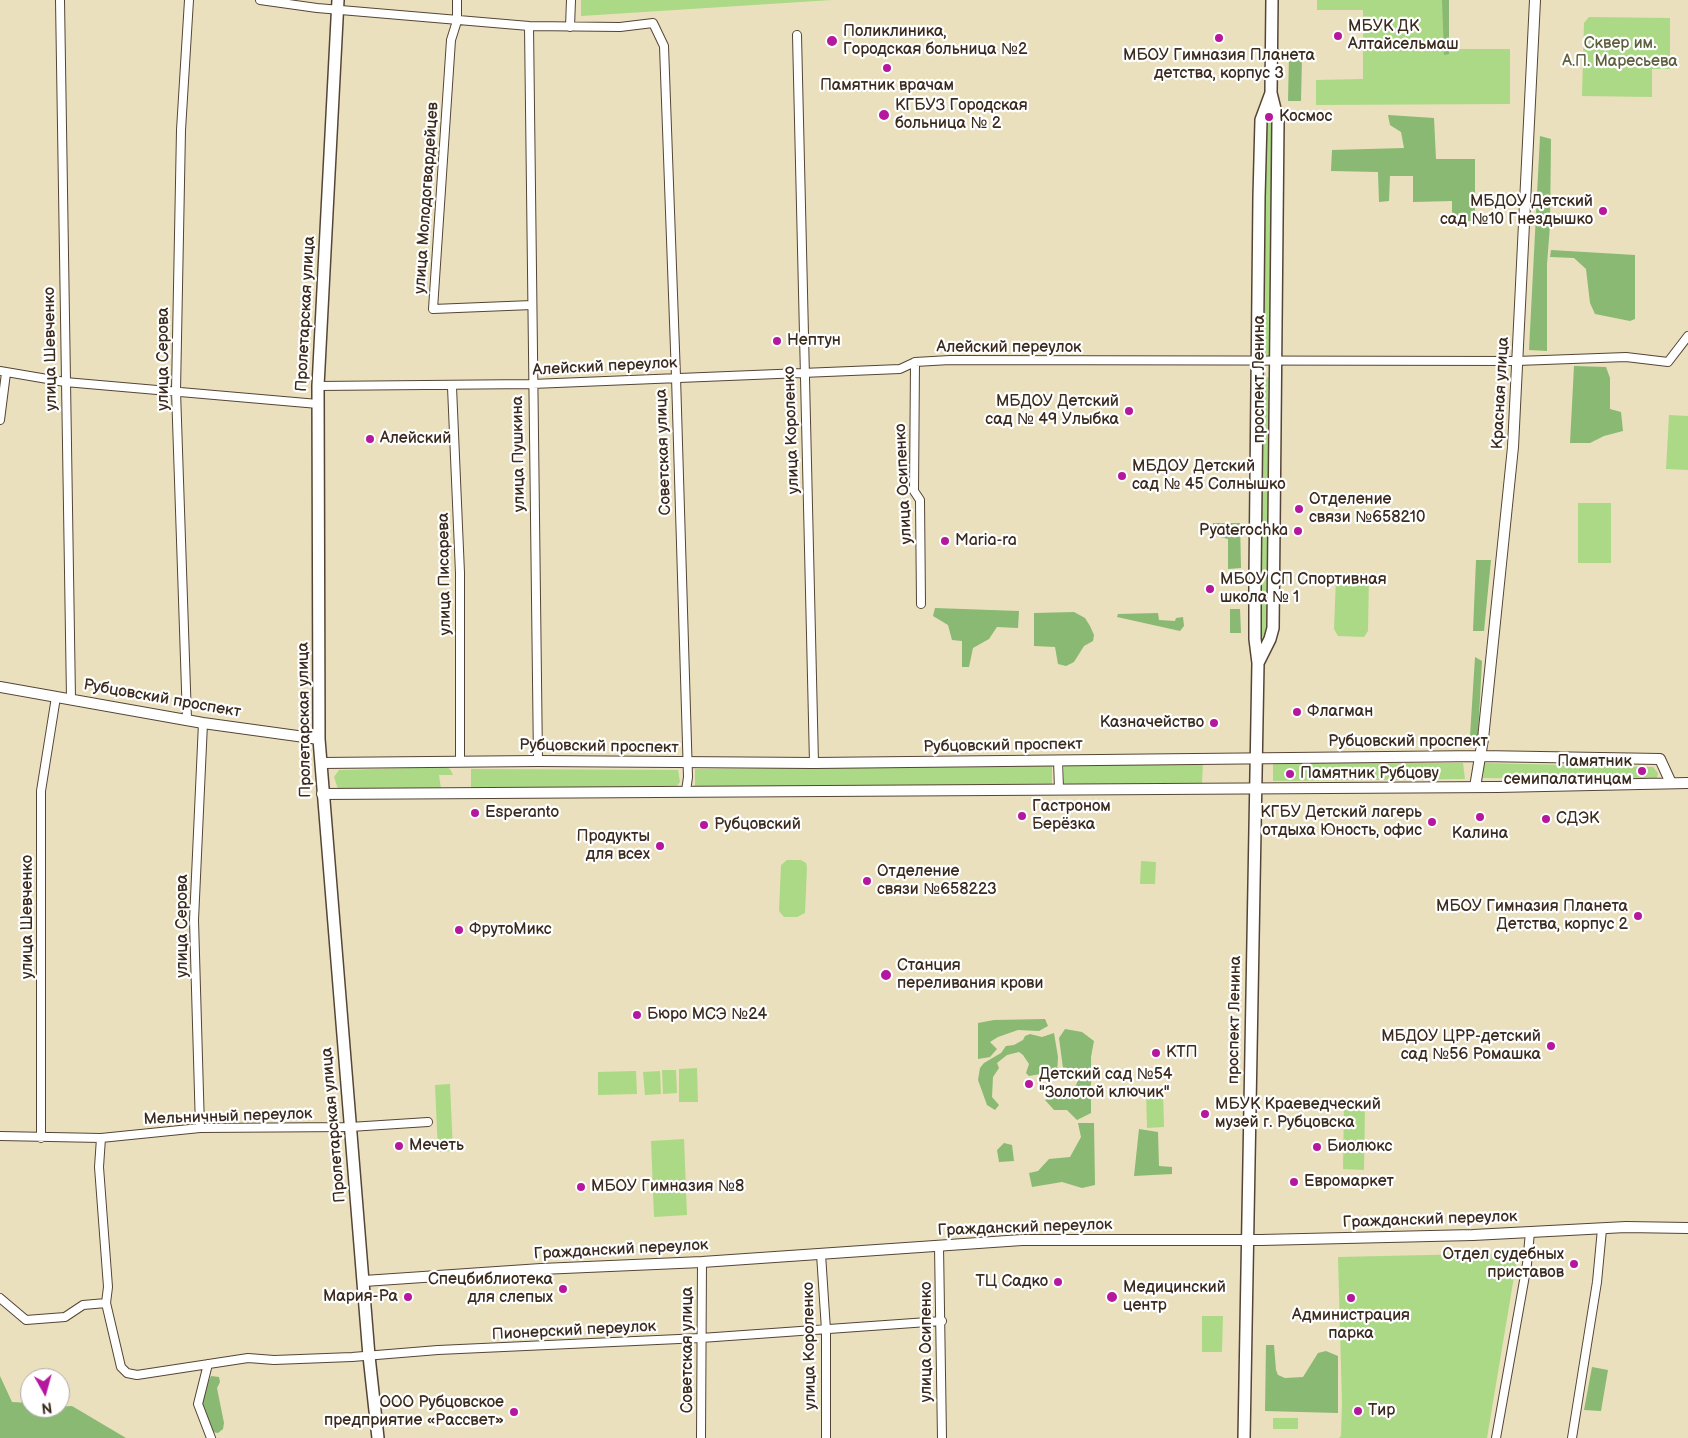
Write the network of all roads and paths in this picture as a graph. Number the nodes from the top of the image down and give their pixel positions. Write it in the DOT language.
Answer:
graph roads {
  1 [pos="60,0"];
  2 [pos="189,0"];
  3 [pos="260,0"];
  4 [pos="457,0"];
  5 [pos="571,0"];
  6 [pos="1272,0"];
  7 [pos="1535,0"];
  8 [pos="338,5"];
  9 [pos="457,20"];
  10 [pos="529,26"];
  11 [pos="570,27"];
  12 [pos="796,35"];
  13 [pos="1271,93"];
  14 [pos="1262,116"];
  15 [pos="1277,117"];
  16 [pos="532,305"];
  17 [pos="1688,336"];
  18 [pos="1258,360"];
  19 [pos="1276,360"];
  20 [pos="1518,361"];
  21 [pos="915,362"];
  22 [pos="3,372"];
  23 [pos="804,372"];
  24 [pos="676,377"];
  25 [pos="65,382"];
  26 [pos="532,384"];
  27 [pos="318,386"];
  28 [pos="452,387"];
  29 [pos="176,391"];
  30 [pos="318,404"];
  31 [pos="0,420"];
  32 [pos="921,604"];
  33 [pos="1255,639"];
  34 [pos="1270,639"];
  35 [pos="1258,663"];
  36 [pos="0,687"];
  37 [pos="56,697"];
  38 [pos="71,698"];
  39 [pos="187,719"];
  40 [pos="203,723"];
  41 [pos="319,739"];
  42 [pos="1481,756"];
  43 [pos="1255,758"];
  44 [pos="1058,760"];
  45 [pos="460,761"];
  46 [pos="538,761"];
  47 [pos="321,763"];
  48 [pos="687,763"];
  49 [pos="814,763"];
  50 [pos="1670,783"];
  51 [pos="1688,783"];
  52 [pos="1475,786"];
  53 [pos="1255,788"];
  54 [pos="1059,789"];
  55 [pos="686,791"];
  56 [pos="322,794"];
  57 [pos="428,1122"];
  58 [pos="350,1127"];
  59 [pos="200,1128"];
  60 [pos="0,1136"];
  61 [pos="41,1138"];
  62 [pos="101,1138"];
  63 [pos="1688,1228"];
  64 [pos="1602,1229"];
  65 [pos="1530,1232"];
  66 [pos="1247,1240"];
  67 [pos="939,1246"];
  68 [pos="820,1254"];
  69 [pos="702,1262"];
  70 [pos="364,1281"];
  71 [pos="0,1298"];
  72 [pos="106,1304"];
  73 [pos="942,1321"];
  74 [pos="826,1330"];
  75 [pos="701,1338"];
  76 [pos="369,1356"];
  77 [pos="208,1364"];
  78 [pos="211,1438"];
  79 [pos="378,1438"];
  80 [pos="701,1438"];
  81 [pos="826,1438"];
  82 [pos="942,1438"];
  83 [pos="1244,1438"];
  84 [pos="1496,1438"];
  85 [pos="1572,1438"];
  1 -- 25 [label="street, улица Шевченко"];
  2 -- 29 [label="street, улица Серова"];
  3 -- 8 [label="street"];
  4 -- 9 [label="street"];
  5 -- 11 [label="street"];
  6 -- 13 [label="main road, проспект Ленина"];
  7 -- 20 [label="street, Красная улица"];
  8 -- 9 [label="street"];
  8 -- 27 [label="main road, Пролетарская улица"];
  9 -- 10 [label="street"];
  9 -- 16 [label="street, улица Молодогвардейцев"];
  10 -- 11 [label="street"];
  10 -- 16 [label="street, улица Пушкина"];
  11 -- 24 [label="street, Советская улица"];
  12 -- 23 [label="street, улица Короленко"];
  13 -- 14 [label="main road, проспект Ленина"];
  13 -- 15 [label="main road, проспект Ленина"];
  14 -- 15 [label="main road"];
  14 -- 18 [label="main road, проспект Ленина"];
  15 -- 19 [label="main road, проспект Ленина"];
  16 -- 26 [label="street, улица Пушкина"];
  17 -- 20 [label="street, Алейский переулок"];
  18 -- 19 [label="street, Алейский переулок"];
  18 -- 21 [label="street, Алейский переулок"];
  18 -- 33 [label="main road, проспект Ленина"];
  19 -- 20 [label="street, Алейский переулок"];
  19 -- 34 [label="main road, проспект Ленина"];
  20 -- 42 [label="street, Красная улица"];
  21 -- 23 [label="street, Алейский переулок"];
  21 -- 32 [label="street, улица Осипенко"];
  22 -- 25 [label="street"];
  22 -- 31 [label="street"];
  23 -- 24 [label="street, Алейский переулок"];
  23 -- 49 [label="street, улица Короленко"];
  24 -- 26 [label="street, Алейский переулок"];
  24 -- 48 [label="street, Советская улица"];
  25 -- 29 [label="street"];
  25 -- 38 [label="street, улица Шевченко"];
  26 -- 28 [label="street, Алейский переулок"];
  26 -- 46 [label="street, улица Пушкина"];
  27 -- 28 [label="street, Алейский переулок"];
  27 -- 30 [label="main road, Пролетарская улица"];
  28 -- 45 [label="street, улица Писарева"];
  29 -- 30 [label="street"];
  29 -- 39 [label="street, улица Серова"];
  30 -- 41 [label="main road, Пролетарская улица"];
  33 -- 34 [label="main road"];
  33 -- 35 [label="main road, проспект Ленина"];
  34 -- 35 [label="main road, проспект Ленина"];
  35 -- 43 [label="main road, проспект Ленина"];
  36 -- 37 [label="street, Рубцовский проспект"];
  37 -- 38 [label="street, Рубцовский проспект"];
  37 -- 61 [label="street, улица Шевченко"];
  38 -- 39 [label="street, Рубцовский проспект"];
  39 -- 40 [label="street, Рубцовский проспект"];
  40 -- 41 [label="street, Рубцовский проспект"];
  40 -- 59 [label="street, улица Серова"];
  41 -- 47 [label="main road, Пролетарская улица"];
  42 -- 43 [label="street, Рубцовский проспект"];
  42 -- 50 [label="street, Рубцовский проспект"];
  42 -- 52 [label="street, Красная улица"];
  43 -- 44 [label="street, Рубцовский проспект"];
  43 -- 53 [label="main road, проспект Ленина"];
  44 -- 49 [label="street, Рубцовский проспект"];
  44 -- 54 [label="street"];
  45 -- 46 [label="street, Рубцовский проспект"];
  45 -- 47 [label="street, Рубцовский проспект"];
  46 -- 48 [label="street, Рубцовский проспект"];
  47 -- 56 [label="main road, Пролетарская улица"];
  48 -- 49 [label="street, Рубцовский проспект"];
  48 -- 55 [label="street, Советская улица"];
  50 -- 51 [label="street"];
  50 -- 52 [label="street"];
  52 -- 53 [label="street"];
  53 -- 54 [label="street"];
  53 -- 66 [label="main road, проспект Ленина"];
  54 -- 55 [label="street"];
  55 -- 56 [label="street"];
  56 -- 58 [label="main road, Пролетарская улица"];
  57 -- 58 [label="street, Мельничный переулок"];
  58 -- 59 [label="street, Мельничный переулок"];
  58 -- 70 [label="main road, Пролетарская улица"];
  59 -- 62 [label="street, Мельничный переулок"];
  60 -- 61 [label="street, Мельничный переулок"];
  61 -- 62 [label="street, Мельничный переулок"];
  62 -- 72 [label="street"];
  63 -- 64 [label="street, Гражданский переулок"];
  64 -- 65 [label="street, Гражданский переулок"];
  64 -- 85 [label="street"];
  65 -- 66 [label="street, Гражданский переулок"];
  65 -- 84 [label="street"];
  66 -- 67 [label="street, Гражданский переулок"];
  66 -- 83 [label="main road, проспект Ленина"];
  67 -- 68 [label="street, Гражданский переулок"];
  67 -- 73 [label="street, улица Осипенко"];
  68 -- 69 [label="street, Гражданский переулок"];
  68 -- 74 [label="street, улица Короленко"];
  69 -- 70 [label="street, Гражданский переулок"];
  69 -- 75 [label="street, Советская улица"];
  70 -- 76 [label="main road, Пролетарская улица"];
  71 -- 72 [label="street"];
  72 -- 77 [label="street, Пионерский переулок"];
  73 -- 74 [label="street, Пионерский переулок"];
  73 -- 82 [label="street, улица Осипенко"];
  74 -- 75 [label="street, Пионерский переулок"];
  74 -- 81 [label="street, улица Короленко"];
  75 -- 76 [label="street, Пионерский переулок"];
  75 -- 80 [label="street, Советская улица"];
  76 -- 77 [label="street, Пионерский переулок"];
  76 -- 79 [label="main road, Пролетарская улица"];
  77 -- 78 [label="street"];
}
